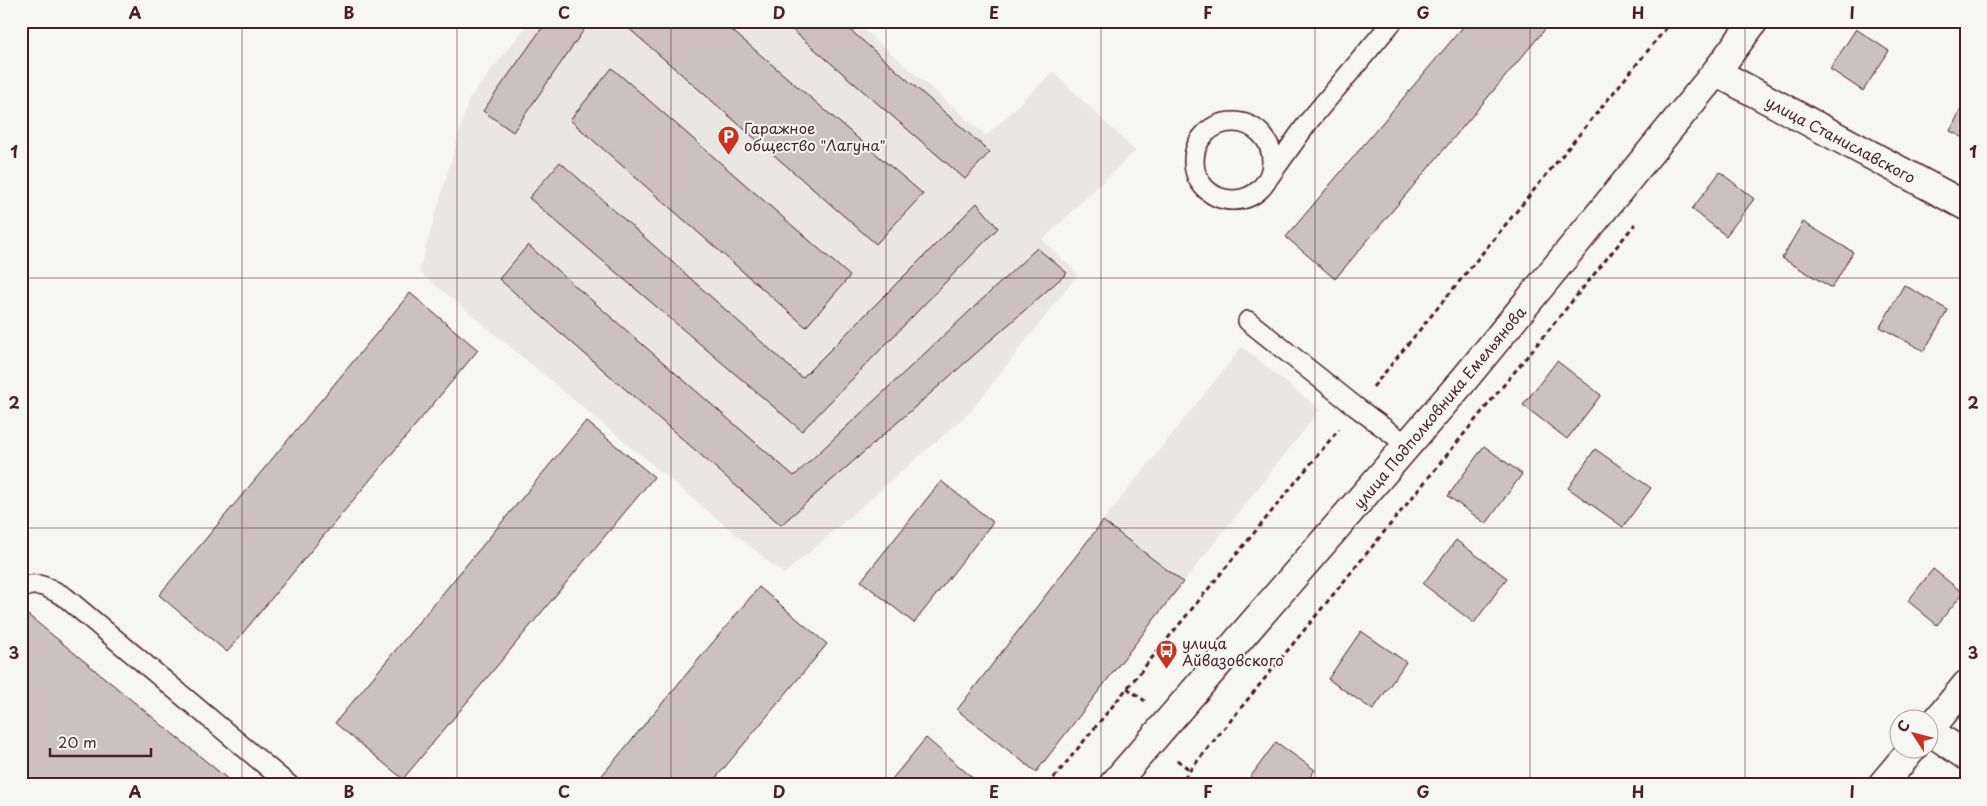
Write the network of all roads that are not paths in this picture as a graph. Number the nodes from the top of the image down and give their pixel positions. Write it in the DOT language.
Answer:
graph roads {
  1 [pos="1393,21"];
  2 [pos="1754,21"];
  3 [pos="1716,72"];
  4 [pos="1269,178"];
  5 [pos="1966,206"];
  6 [pos="1248,321"];
  7 [pos="1407,445"];
  8 [pos="21,589"];
  9 [pos="1966,684"];
  10 [pos="1940,717"];
  11 [pos="1940,737"];
  12 [pos="1966,756"];
  13 [pos="1905,758"];
  14 [pos="289,785"];
  15 [pos="1114,785"];
  16 [pos="1882,785"];
  1 -- 4 [label="lane"];
  2 -- 3 [label="main road, улица Подполковника Емельянова"];
  3 -- 5 [label="main road, улица Станиславского"];
  3 -- 7 [label="main road, улица Подполковника Емельянова"];
  4 -- 4 [label="lane"];
  6 -- 7 [label="lane"];
  7 -- 15 [label="main road, улица Подполковника Емельянова"];
  8 -- 14 [label="lane"];
  9 -- 10 [label="main road"];
  11 -- 12 [label="main road"];
  13 -- 16 [label="main road"];
}
